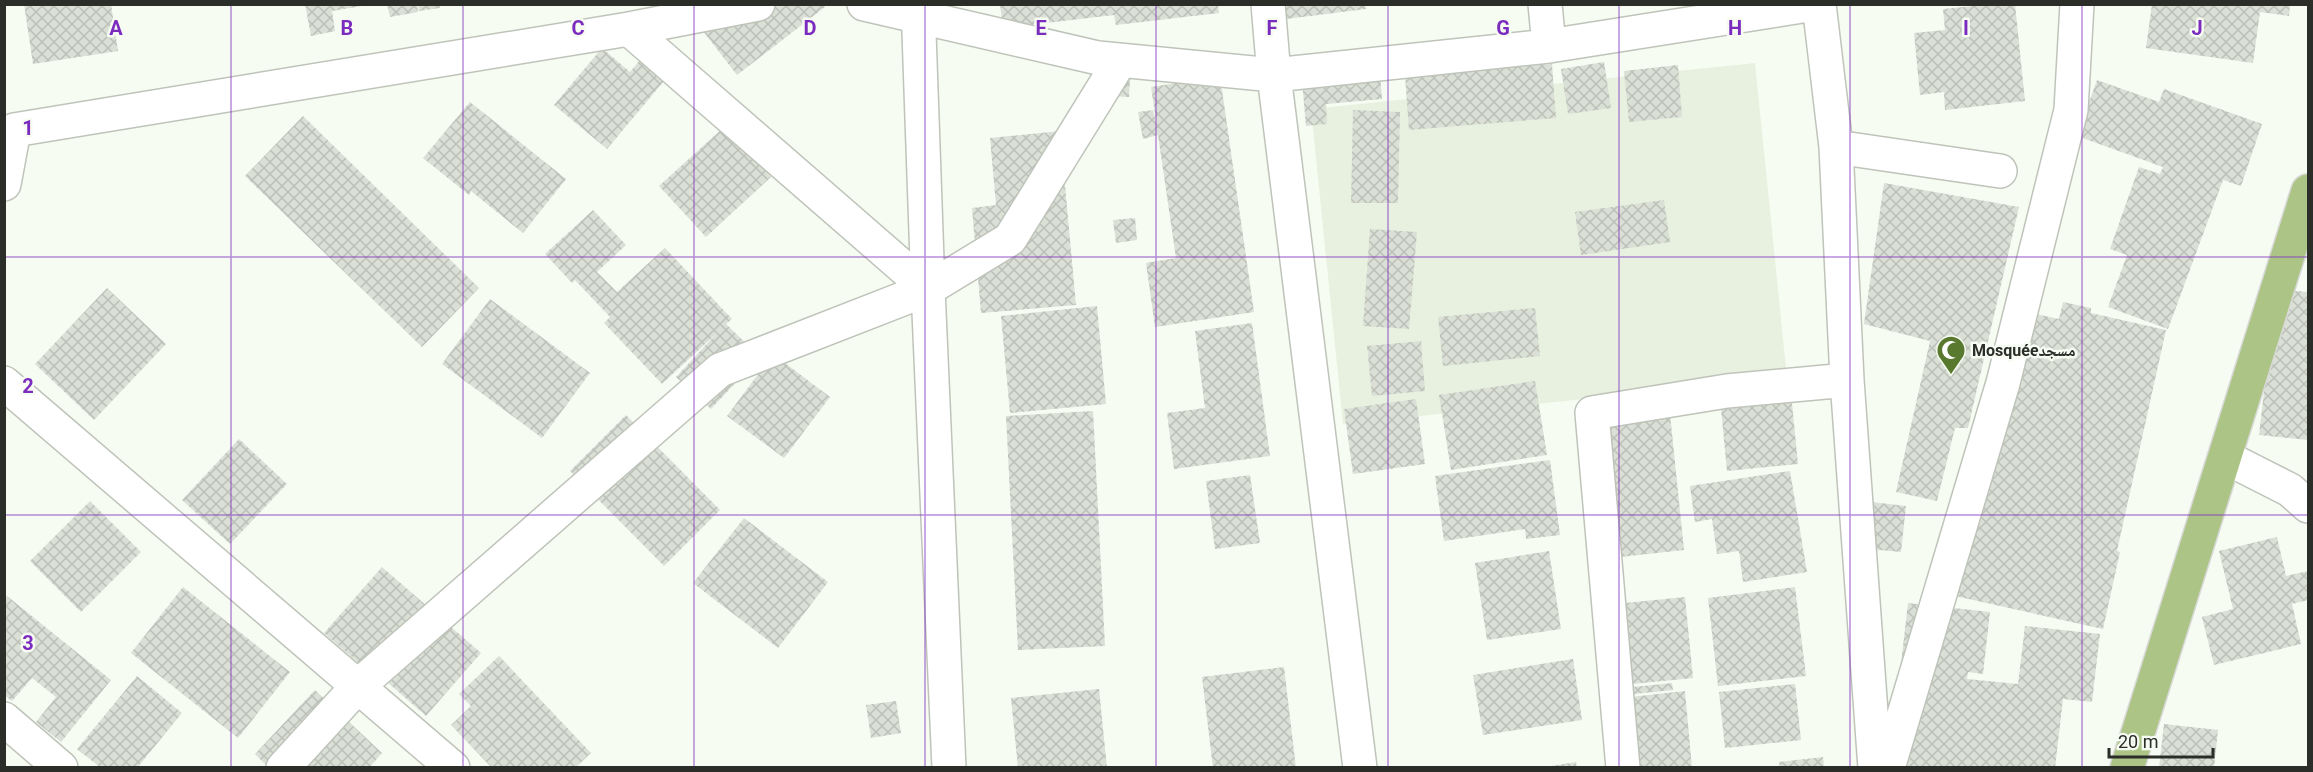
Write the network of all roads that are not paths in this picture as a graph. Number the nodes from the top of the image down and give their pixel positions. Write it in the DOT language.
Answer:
graph roads {
  1 [pos="758,4"];
  2 [pos="864,4"];
  3 [pos="1268,4"];
  4 [pos="1545,4"];
  5 [pos="1817,4"];
  6 [pos="2077,4"];
  7 [pos="918,11"];
  8 [pos="629,30"];
  9 [pos="1549,46"];
  10 [pos="1120,61"];
  11 [pos="1274,75"];
  12 [pos="9,126"];
  13 [pos="1836,147"];
  14 [pos="2000,171"];
  15 [pos="4,184"];
  16 [pos="2308,191"];
  17 [pos="928,289"];
  18 [pos="1847,380"];
  19 [pos="4,382"];
  20 [pos="2225,457"];
  21 [pos="2308,506"];
  22 [pos="358,686"];
  23 [pos="4,719"];
  24 [pos="61,768"];
  25 [pos="283,768"];
  26 [pos="453,768"];
  27 [pos="949,768"];
  28 [pos="1360,768"];
  29 [pos="1623,768"];
  30 [pos="1875,768"];
  31 [pos="1888,768"];
  32 [pos="2127,768"];
  1 -- 8 [label="street"];
  2 -- 7 [label="street"];
  3 -- 11 [label="street"];
  4 -- 9 [label="street"];
  5 -- 9 [label="street"];
  5 -- 13 [label="street"];
  6 -- 31 [label="street"];
  7 -- 10 [label="street"];
  7 -- 17 [label="street"];
  8 -- 12 [label="street"];
  8 -- 17 [label="street"];
  9 -- 11 [label="street"];
  10 -- 11 [label="street"];
  10 -- 17 [label="street"];
  11 -- 28 [label="street"];
  12 -- 15 [label="street"];
  13 -- 14 [label="street"];
  13 -- 18 [label="street"];
  16 -- 20 [label="main road"];
  17 -- 22 [label="street"];
  17 -- 27 [label="street"];
  18 -- 29 [label="street"];
  18 -- 30 [label="street"];
  19 -- 22 [label="street"];
  20 -- 21 [label="street"];
  20 -- 32 [label="main road"];
  22 -- 25 [label="street"];
  22 -- 26 [label="street"];
  23 -- 24 [label="street"];
}
